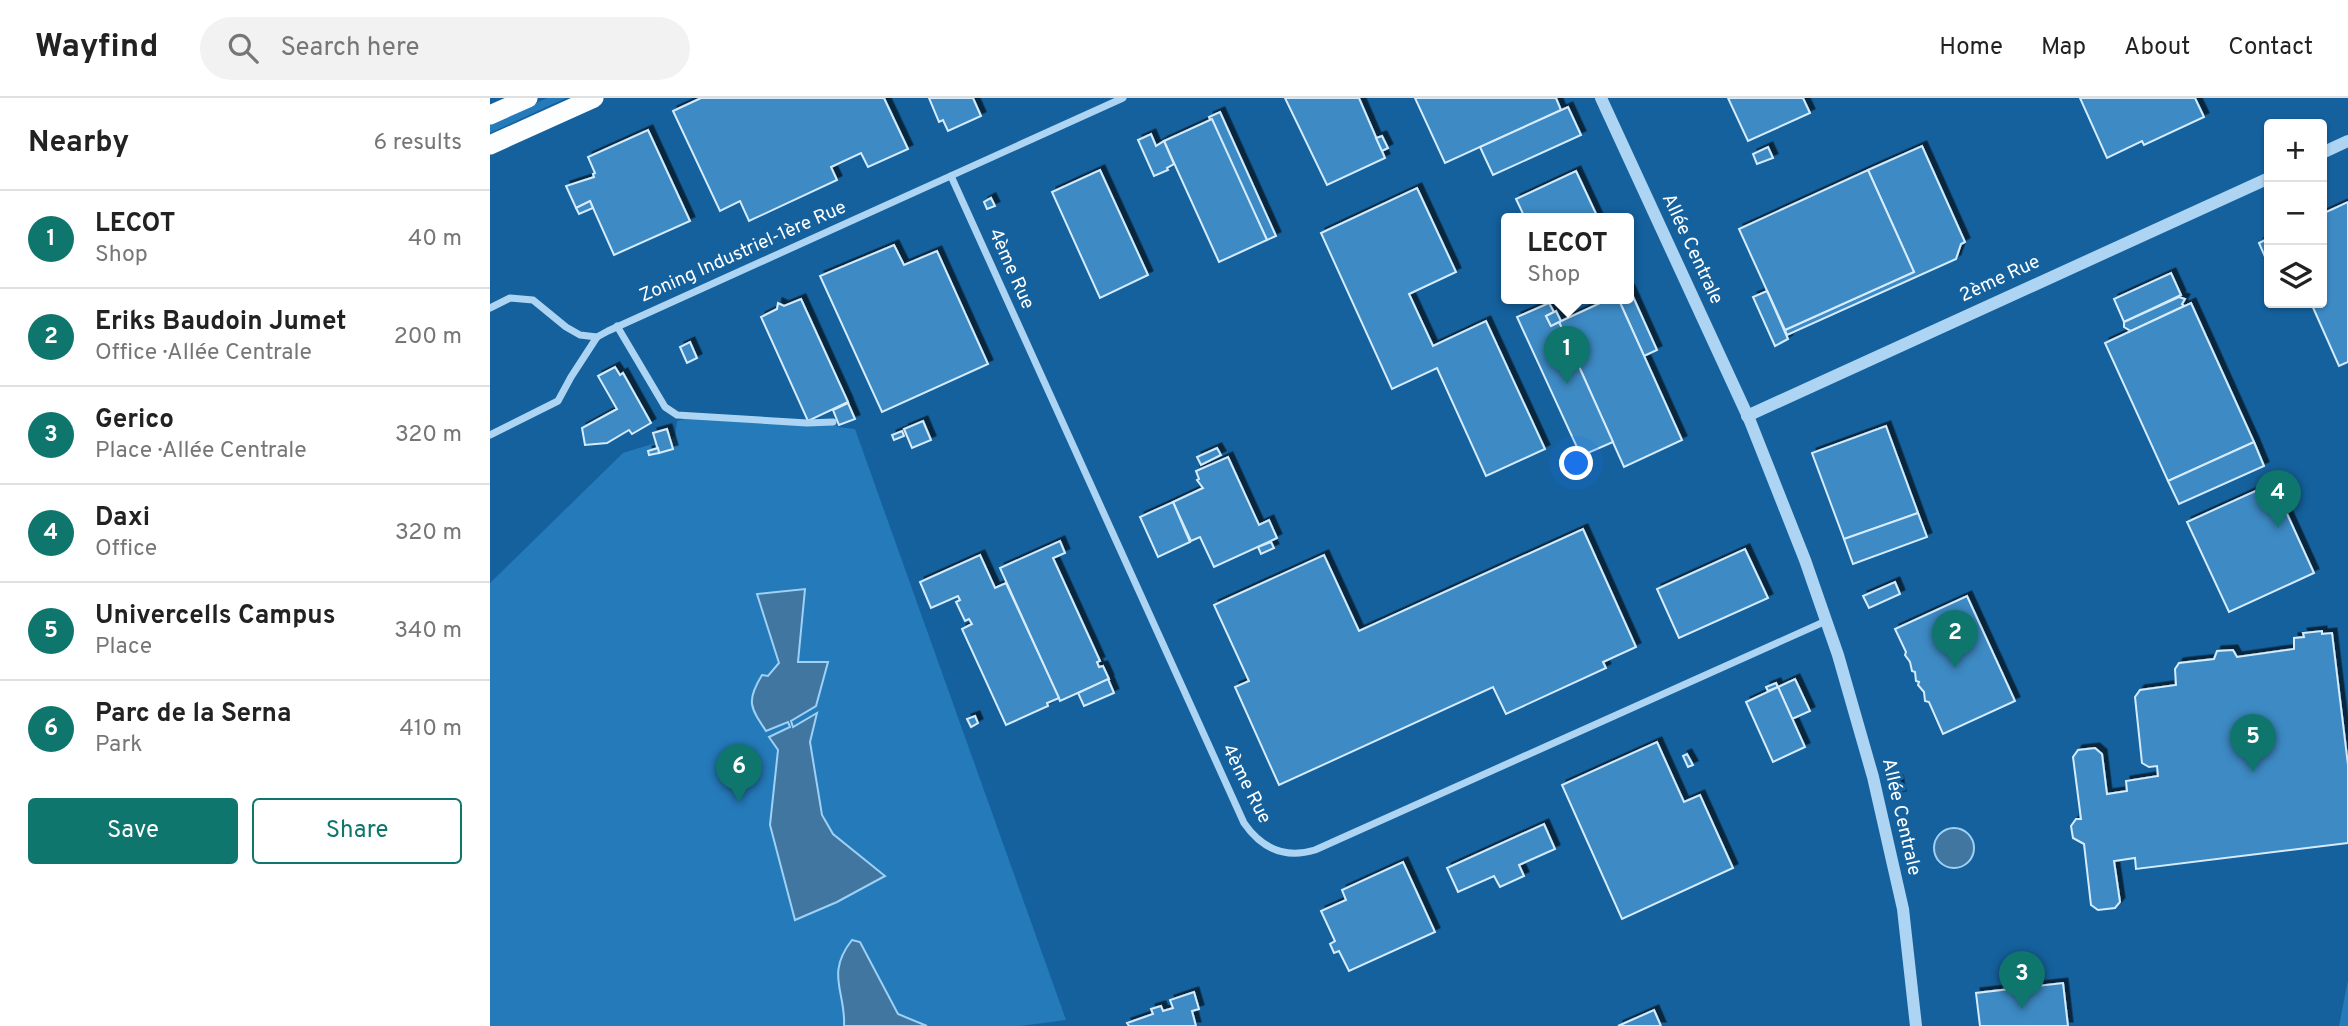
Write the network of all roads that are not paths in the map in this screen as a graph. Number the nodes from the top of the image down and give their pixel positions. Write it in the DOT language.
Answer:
graph roads {
  1 [pos="527,98"];
  2 [pos="594,98"];
  3 [pos="1123,98"];
  4 [pos="1601,98"];
  5 [pos="490,115"];
  6 [pos="2348,141"];
  7 [pos="490,145"];
  8 [pos="2327,151"];
  9 [pos="951,176"];
  10 [pos="2264,179"];
  11 [pos="490,307"];
  12 [pos="617,327"];
  13 [pos="597,337"];
  14 [pos="1747,416"];
  15 [pos="832,422"];
  16 [pos="490,435"];
  17 [pos="1826,621"];
  18 [pos="1916,1026"];
  1 -- 5 [label="highway"];
  2 -- 7 [label="highway"];
  3 -- 9 [label="street, Zoning Industriel-1ère Rue"];
  4 -- 14 [label="street, Allée Centrale"];
  6 -- 8 [label="street"];
  9 -- 12 [label="street, Zoning Industriel-1ère Rue"];
  9 -- 17 [label="street, 4ème Rue"];
  10 -- 14 [label="street, 2ème Rue"];
  11 -- 13 [label="street"];
  12 -- 13 [label="street, Zoning Industriel-1ère Rue"];
  12 -- 15 [label="street"];
  13 -- 16 [label="street"];
  14 -- 17 [label="street, Allée Centrale"];
  17 -- 18 [label="street, Allée Centrale"];
}
